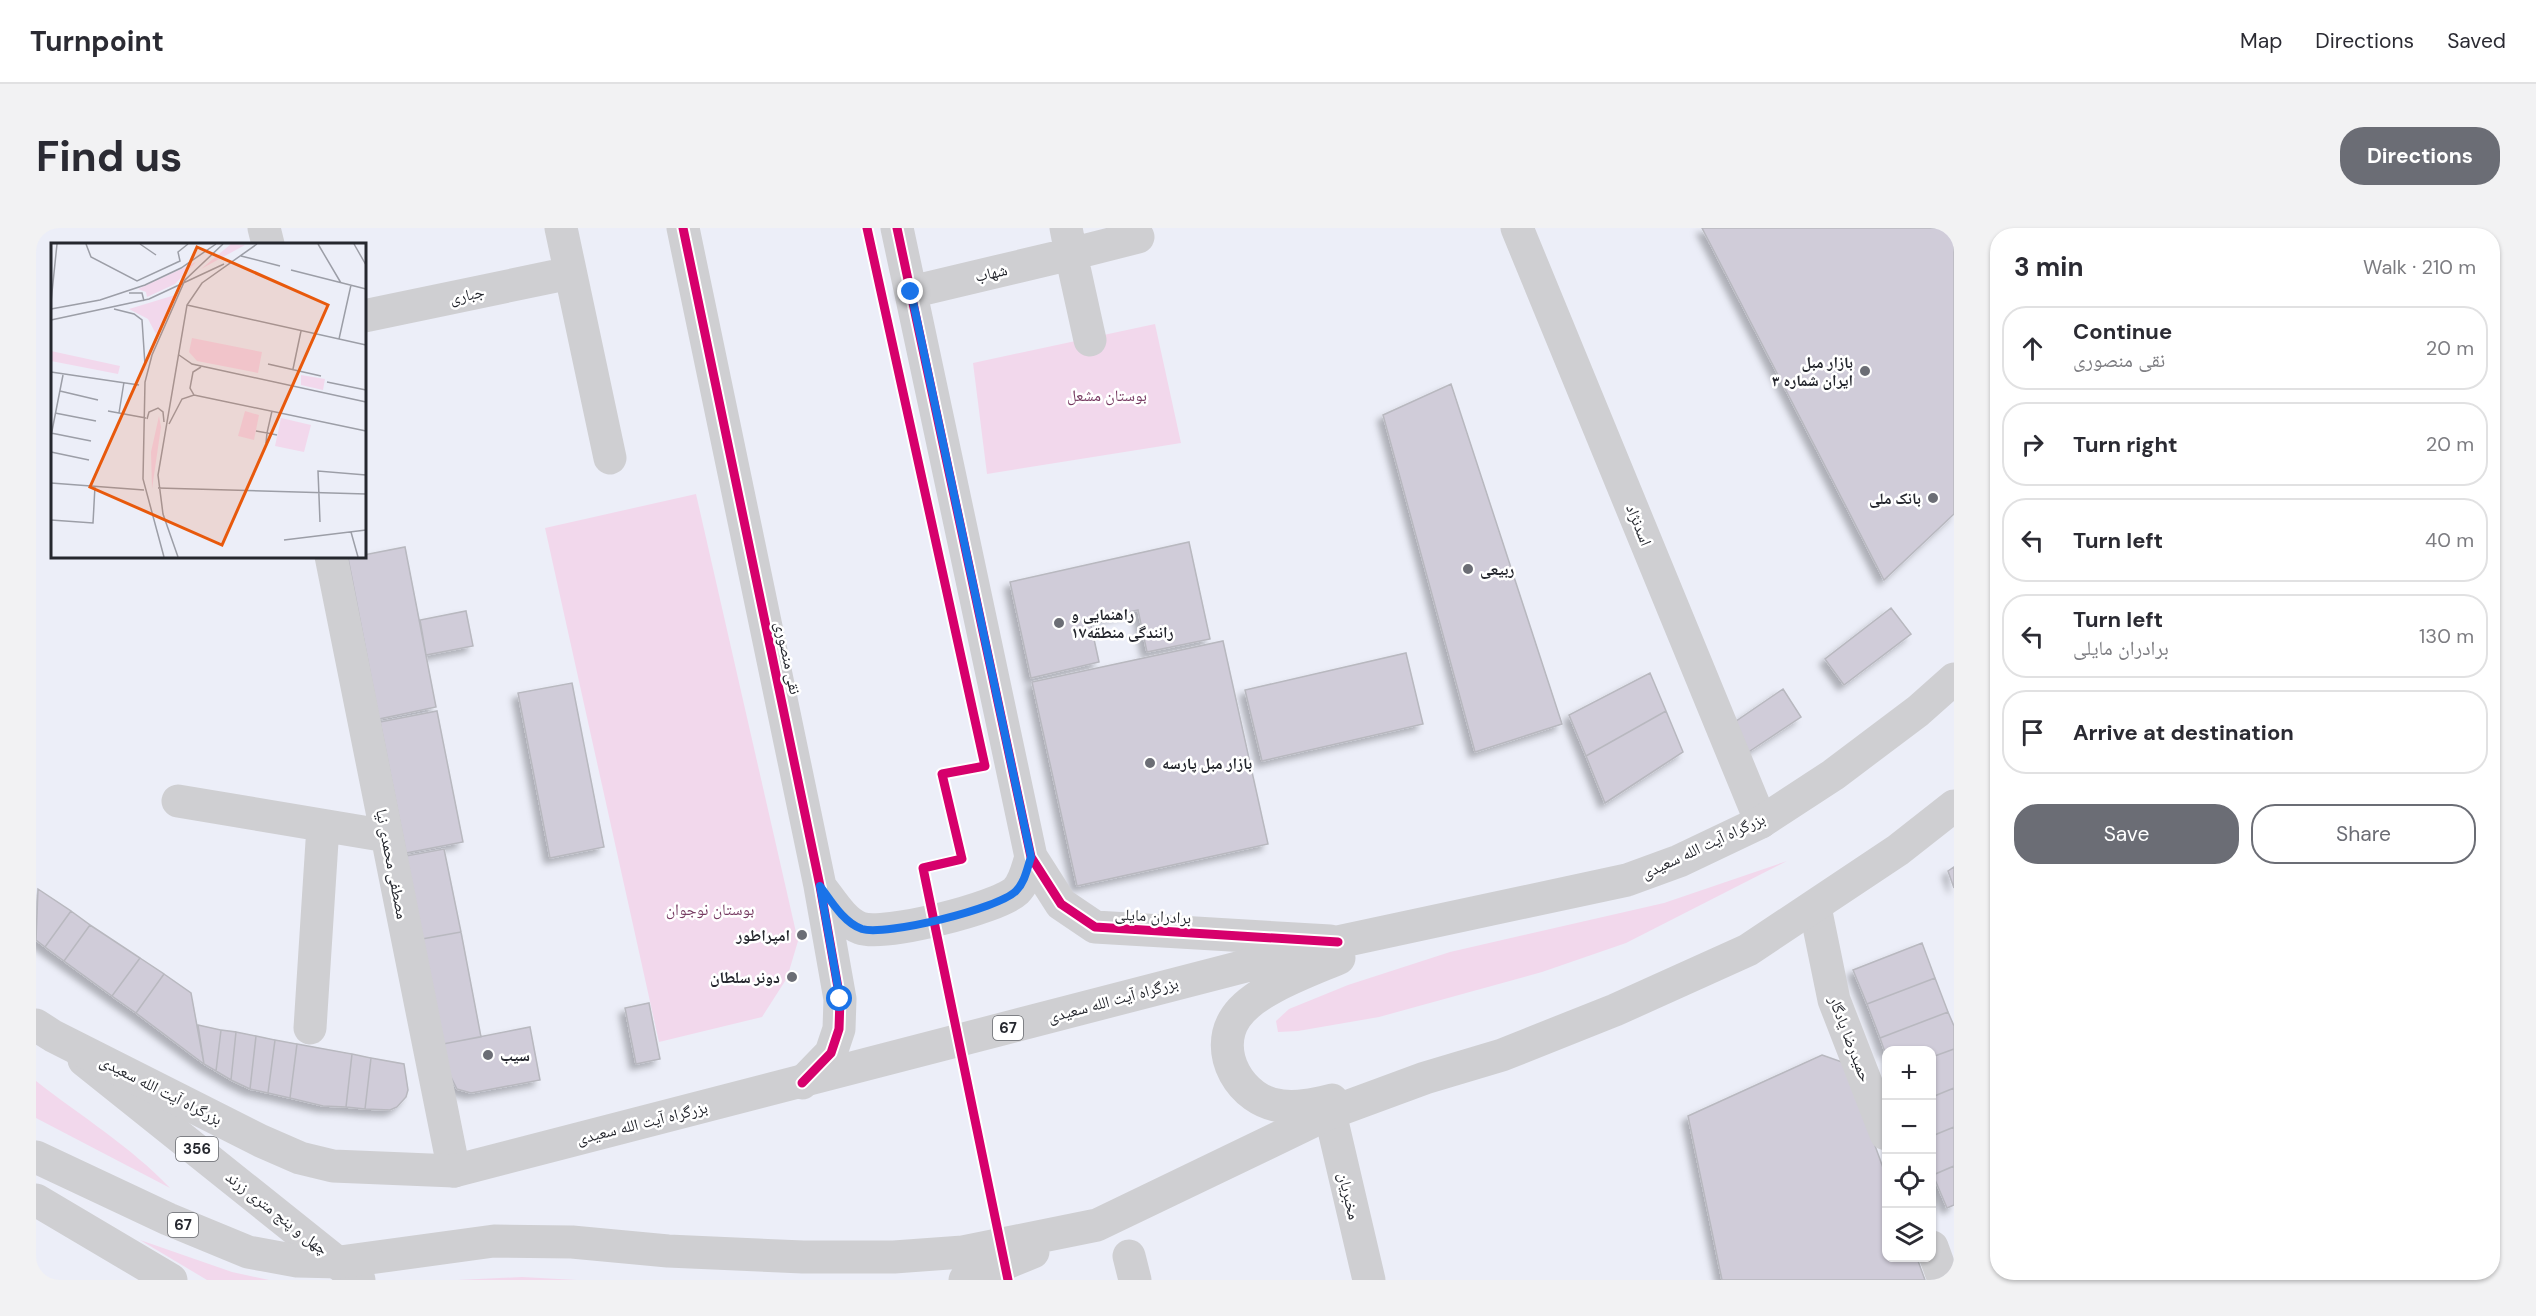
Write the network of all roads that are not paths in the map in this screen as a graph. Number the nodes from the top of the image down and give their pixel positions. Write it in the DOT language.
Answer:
graph roads {
  1 [pos="264,228"];
  2 [pos="561,228"];
  3 [pos="683,228"];
  4 [pos="897,228"];
  5 [pos="1517,228"];
  6 [pos="1138,237"];
  7 [pos="1069,241"];
  8 [pos="268,243"];
  9 [pos="570,273"];
  10 [pos="911,292"];
  11 [pos="366,316"];
  12 [pos="1090,340"];
  13 [pos="610,458"];
  14 [pos="331,558"];
  15 [pos="1954,679"];
  16 [pos="178,801"];
  17 [pos="1954,806"];
  18 [pos="1761,822"];
  19 [pos="323,826"];
  20 [pos="387,836"];
  21 [pos="1031,857"];
  22 [pos="820,886"];
  23 [pos="1815,908"];
  24 [pos="1406,927"];
  25 [pos="1338,942"];
  26 [pos="310,1028"];
  27 [pos="45,1030"];
  28 [pos="1425,1078"];
  29 [pos="802,1083"];
  30 [pos="1330,1113"];
  31 [pos="1882,1121"];
  32 [pos="36,1157"];
  33 [pos="454,1171"];
  34 [pos="36,1200"];
  35 [pos="1097,1225"];
  36 [pos="1954,1239"];
  37 [pos="1936,1246"];
  38 [pos="1936,1258"];
  39 [pos="349,1271"];
  40 [pos="171,1280"];
  41 [pos="965,1280"];
  42 [pos="1369,1280"];
  43 [pos="1944,1280"];
  1 -- 8 [label="main road"];
  2 -- 9 [label="main road"];
  3 -- 22 [label="main road, نقی منصوری"];
  4 -- 10 [label="main road, برادران مایلی"];
  5 -- 18 [label="main road, اسدنژاد"];
  6 -- 7 [label="main road, شهاب"];
  7 -- 10 [label="main road, شهاب"];
  7 -- 12 [label="main road"];
  9 -- 11 [label="main road, جباری"];
  9 -- 13 [label="main road"];
  10 -- 21 [label="main road, برادران مایلی"];
  14 -- 20 [label="main road, مصطفی محمدی نیا"];
  15 -- 18 [label="main road, بزرگراه آیت الله سعیدی / 67"];
  16 -- 19 [label="main road"];
  17 -- 23 [label="main road, 67"];
  18 -- 24 [label="main road, بزرگراه آیت الله سعیدی / 67"];
  19 -- 20 [label="main road"];
  19 -- 26 [label="main road"];
  20 -- 33 [label="main road, مصطفی محمدی نیا"];
  21 -- 22 [label="main road"];
  21 -- 25 [label="main road, برادران مایلی"];
  22 -- 29 [label="main road, نقی منصوری"];
  23 -- 28 [label="main road, 67"];
  23 -- 31 [label="main road, حمیدرضا یادگار"];
  24 -- 25 [label="main road, بزرگراه آیت الله سعیدی / 67"];
  24 -- 28 [label="main road"];
  25 -- 29 [label="main road, بزرگراه آیت الله سعیدی / 67"];
  27 -- 33 [label="main road, بزرگراه آیت الله سعیدی / 67"];
  27 -- 39 [label="main road, چهل و پنج متری زرند / 356"];
  28 -- 30 [label="main road, 67"];
  29 -- 33 [label="main road, بزرگراه آیت الله سعیدی / 67"];
  30 -- 35 [label="main road, 67"];
  30 -- 42 [label="main road, مخبریان"];
  32 -- 39 [label="main road, 67"];
  34 -- 40 [label="main road"];
  35 -- 39 [label="main road, 67"];
  35 -- 41 [label="main road"];
  36 -- 37 [label="main road"];
  38 -- 43 [label="main road"];
}
